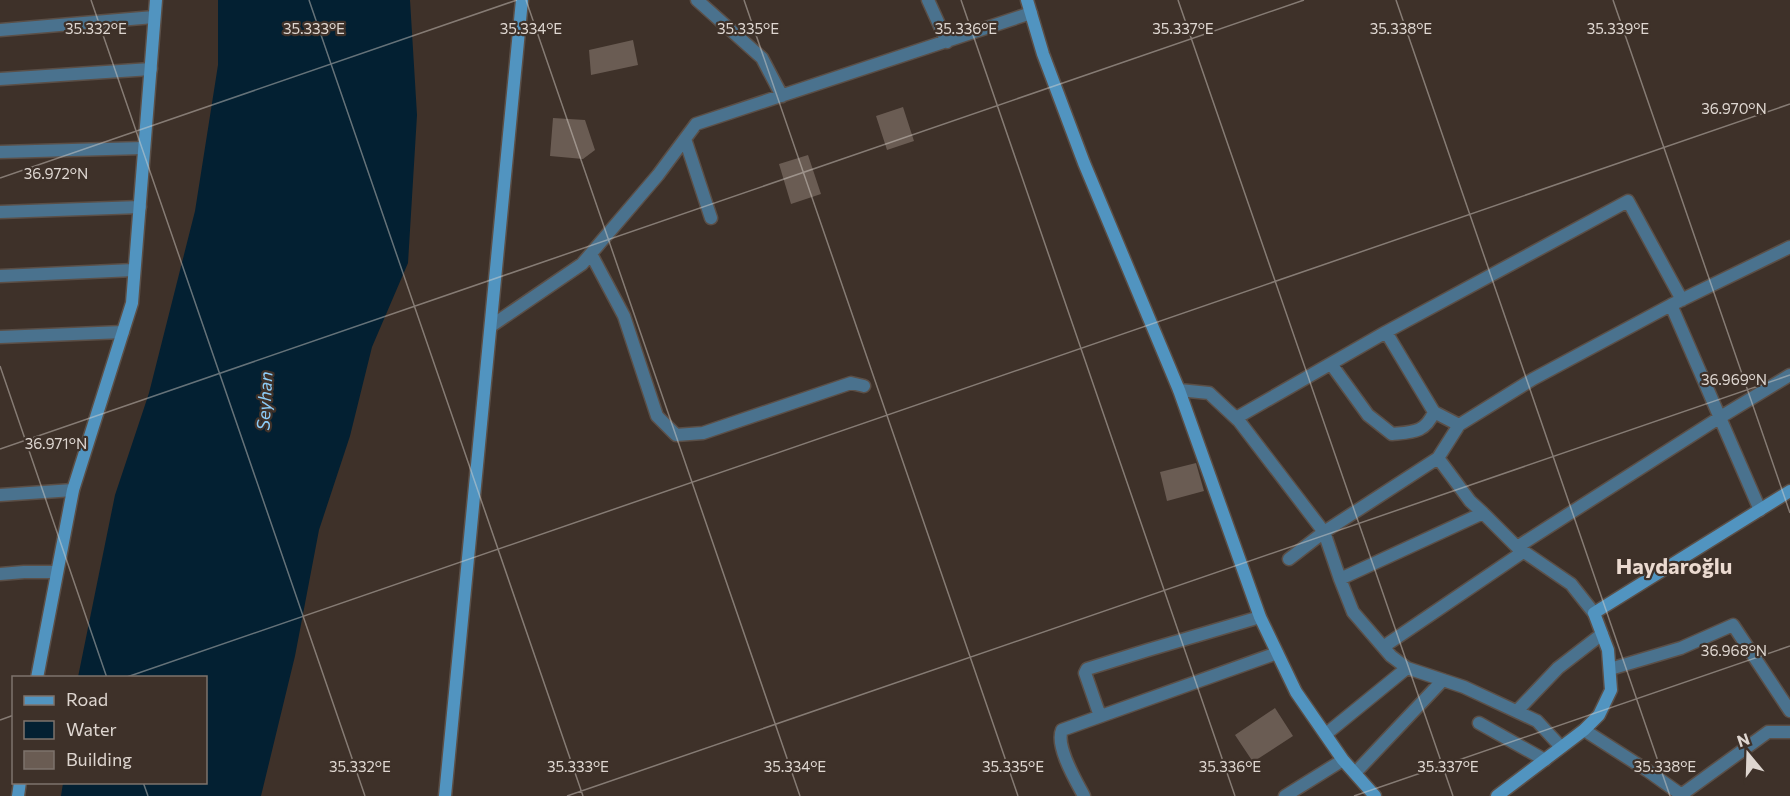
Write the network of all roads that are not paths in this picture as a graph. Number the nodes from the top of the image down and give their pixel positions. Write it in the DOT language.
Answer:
graph roads {
  1 [pos="156,0"];
  2 [pos="522,0"];
  3 [pos="698,0"];
  4 [pos="928,0"];
  5 [pos="1027,0"];
  6 [pos="1030,13"];
  7 [pos="154,17"];
  8 [pos="0,30"];
  9 [pos="947,42"];
  10 [pos="151,69"];
  11 [pos="0,79"];
  12 [pos="782,96"];
  13 [pos="685,139"];
  14 [pos="143,148"];
  15 [pos="0,152"];
  16 [pos="140,207"];
  17 [pos="0,212"];
  18 [pos="711,218"];
  19 [pos="1790,247"];
  20 [pos="591,254"];
  21 [pos="134,270"];
  22 [pos="0,276"];
  23 [pos="1676,302"];
  24 [pos="491,326"];
  25 [pos="123,332"];
  26 [pos="1386,332"];
  27 [pos="0,337"];
  28 [pos="1331,363"];
  29 [pos="1790,375"];
  30 [pos="864,386"];
  31 [pos="1179,390"];
  32 [pos="1434,412"];
  33 [pos="1236,418"];
  34 [pos="1719,418"];
  35 [pos="1459,425"];
  36 [pos="1438,458"];
  37 [pos="73,490"];
  38 [pos="1790,491"];
  39 [pos="0,495"];
  40 [pos="1760,510"];
  41 [pos="1483,513"];
  42 [pos="1324,532"];
  43 [pos="1520,549"];
  44 [pos="1289,559"];
  45 [pos="57,572"];
  46 [pos="0,574"];
  47 [pos="1340,579"];
  48 [pos="1594,612"];
  49 [pos="1260,617"];
  50 [pos="1602,634"];
  51 [pos="1383,647"];
  52 [pos="1277,653"];
  53 [pos="1407,668"];
  54 [pos="1610,669"];
  55 [pos="36,676"];
  56 [pos="1443,680"];
  57 [pos="1786,696"];
  58 [pos="1517,711"];
  59 [pos="1790,711"];
  60 [pos="1100,716"];
  61 [pos="1479,723"];
  62 [pos="1584,730"];
  63 [pos="1790,732"];
  64 [pos="1326,734"];
  65 [pos="1561,747"];
  66 [pos="1343,760"];
  67 [pos="1545,760"];
  68 [pos="1355,773"];
  69 [pos="1682,795"];
  70 [pos="444,796"];
  71 [pos="1084,796"];
  72 [pos="1285,796"];
  73 [pos="1375,796"];
  74 [pos="1497,796"];
  1 -- 7 [label="main road"];
  2 -- 24 [label="main road"];
  3 -- 12 [label="street"];
  4 -- 9 [label="street"];
  5 -- 6 [label="main road"];
  6 -- 9 [label="street"];
  6 -- 31 [label="main road"];
  7 -- 8 [label="street"];
  7 -- 10 [label="main road"];
  9 -- 12 [label="street"];
  10 -- 11 [label="street"];
  10 -- 14 [label="main road"];
  12 -- 13 [label="street"];
  13 -- 18 [label="street"];
  13 -- 20 [label="street"];
  14 -- 15 [label="street"];
  14 -- 16 [label="main road"];
  16 -- 17 [label="street"];
  16 -- 21 [label="main road"];
  19 -- 23 [label="street"];
  20 -- 24 [label="street"];
  20 -- 30 [label="street"];
  21 -- 22 [label="street"];
  21 -- 25 [label="main road"];
  23 -- 26 [label="street"];
  23 -- 34 [label="street"];
  23 -- 35 [label="street"];
  24 -- 70 [label="main road"];
  25 -- 27 [label="street"];
  25 -- 37 [label="main road"];
  26 -- 28 [label="street"];
  26 -- 32 [label="street"];
  28 -- 32 [label="street"];
  28 -- 33 [label="street"];
  29 -- 34 [label="street"];
  31 -- 33 [label="street"];
  31 -- 49 [label="main road"];
  32 -- 35 [label="street"];
  33 -- 42 [label="street"];
  34 -- 40 [label="street"];
  34 -- 43 [label="street"];
  35 -- 36 [label="street"];
  36 -- 41 [label="street"];
  36 -- 42 [label="street"];
  37 -- 39 [label="street"];
  37 -- 45 [label="main road"];
  38 -- 40 [label="main road"];
  40 -- 48 [label="main road"];
  41 -- 43 [label="street"];
  41 -- 47 [label="street"];
  42 -- 44 [label="street"];
  42 -- 47 [label="street"];
  43 -- 48 [label="street"];
  43 -- 51 [label="street"];
  45 -- 46 [label="street"];
  45 -- 55 [label="main road"];
  47 -- 51 [label="street"];
  48 -- 50 [label="main road"];
  49 -- 52 [label="main road"];
  49 -- 60 [label="street"];
  50 -- 54 [label="main road"];
  50 -- 58 [label="street"];
  51 -- 53 [label="street"];
  52 -- 60 [label="street"];
  52 -- 64 [label="main road"];
  53 -- 56 [label="street"];
  53 -- 64 [label="street"];
  54 -- 57 [label="street"];
  54 -- 62 [label="main road"];
  56 -- 58 [label="street"];
  56 -- 68 [label="street"];
  57 -- 59 [label="street"];
  58 -- 65 [label="street"];
  60 -- 71 [label="street"];
  61 -- 67 [label="street"];
  62 -- 65 [label="main road"];
  62 -- 69 [label="street"];
  63 -- 69 [label="street"];
  64 -- 66 [label="main road"];
  65 -- 67 [label="main road"];
  66 -- 68 [label="main road"];
  66 -- 72 [label="street"];
  67 -- 74 [label="main road"];
  68 -- 73 [label="main road"];
}
